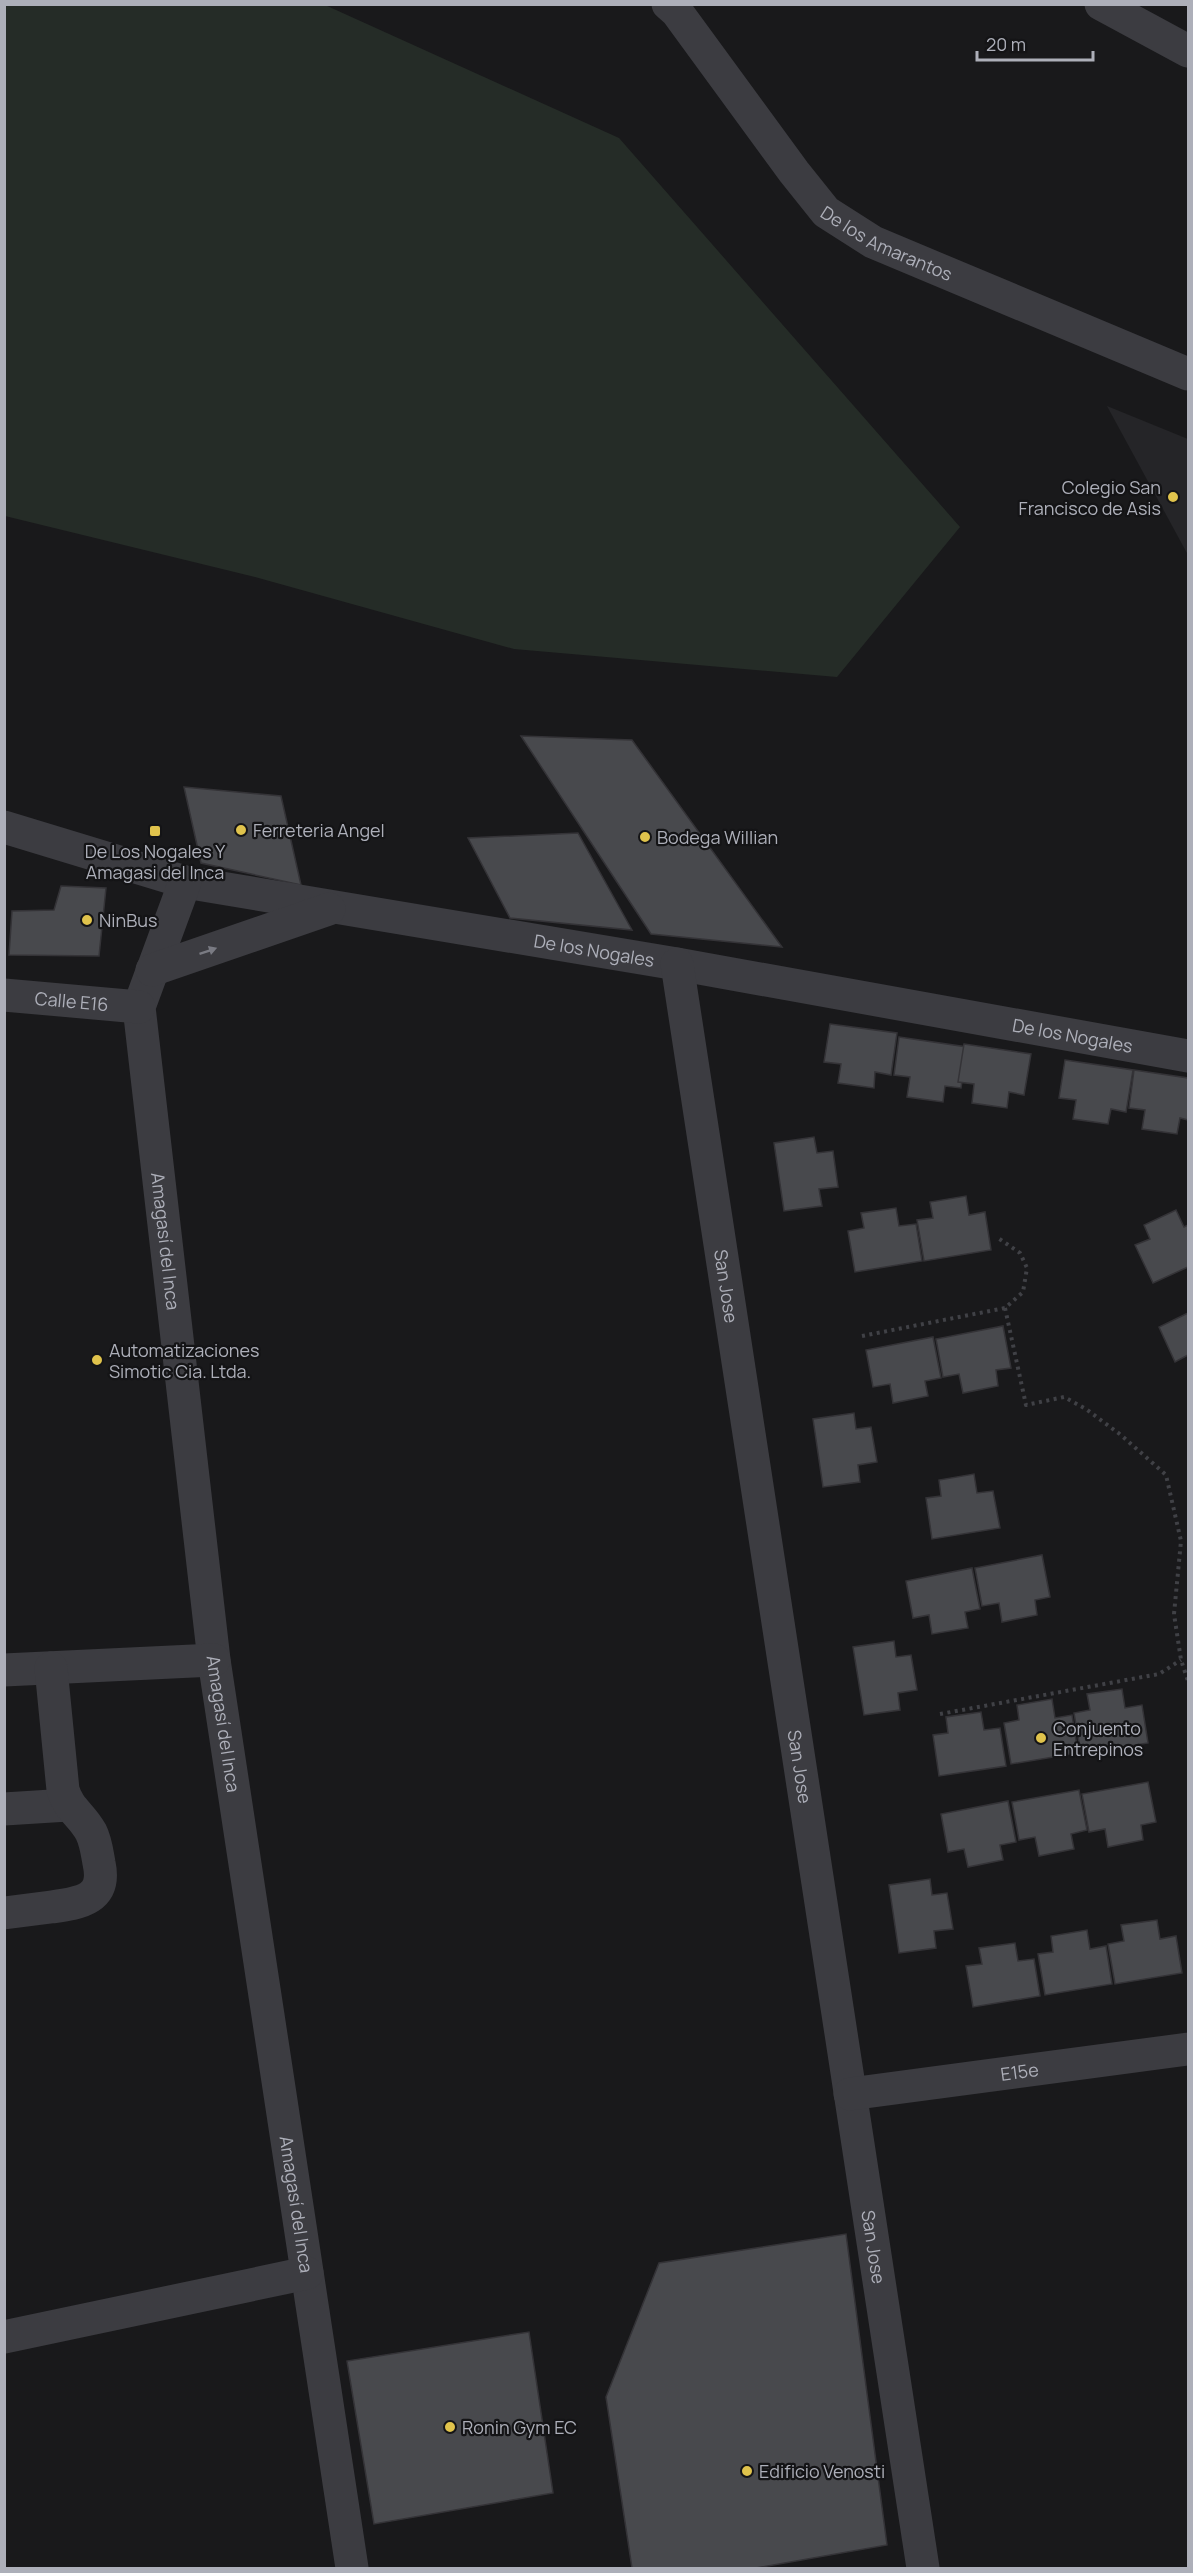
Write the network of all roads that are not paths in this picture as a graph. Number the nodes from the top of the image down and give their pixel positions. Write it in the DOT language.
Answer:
graph roads {
  1 [pos="668,4"];
  2 [pos="1101,4"];
  3 [pos="1188,51"];
  4 [pos="1188,374"];
  5 [pos="4,827"];
  6 [pos="184,882"];
  7 [pos="333,907"];
  8 [pos="677,964"];
  9 [pos="152,970"];
  10 [pos="4,995"];
  11 [pos="138,1007"];
  12 [pos="1188,1056"];
  13 [pos="214,1660"];
  14 [pos="51,1668"];
  15 [pos="4,1670"];
  16 [pos="68,1805"];
  17 [pos="4,1809"];
  18 [pos="4,1913"];
  19 [pos="1188,2049"];
  20 [pos="850,2094"];
  21 [pos="307,2273"];
  22 [pos="4,2337"];
  23 [pos="352,2568"];
  24 [pos="923,2568"];
  1 -- 4 [label="street, De los Amarantos"];
  2 -- 3 [label="street"];
  5 -- 6 [label="street, De los Nogales"];
  6 -- 7 [label="street, De los Nogales"];
  6 -- 9 [label="street, Amagasí del Inca"];
  7 -- 8 [label="street, De los Nogales"];
  9 -- 7 [label="street, one-way"];
  8 -- 12 [label="street, De los Nogales"];
  8 -- 20 [label="street, San Jose"];
  9 -- 11 [label="street, Amagasí del Inca"];
  10 -- 11 [label="street, Calle E16"];
  11 -- 13 [label="street, Amagasí del Inca"];
  13 -- 14 [label="street"];
  13 -- 21 [label="street, Amagasí del Inca"];
  14 -- 15 [label="street"];
  14 -- 16 [label="street"];
  16 -- 17 [label="street"];
  16 -- 18 [label="street"];
  19 -- 20 [label="street, E15e"];
  20 -- 24 [label="street, San Jose"];
  21 -- 22 [label="street"];
  21 -- 23 [label="street, Amagasí del Inca"];
}
